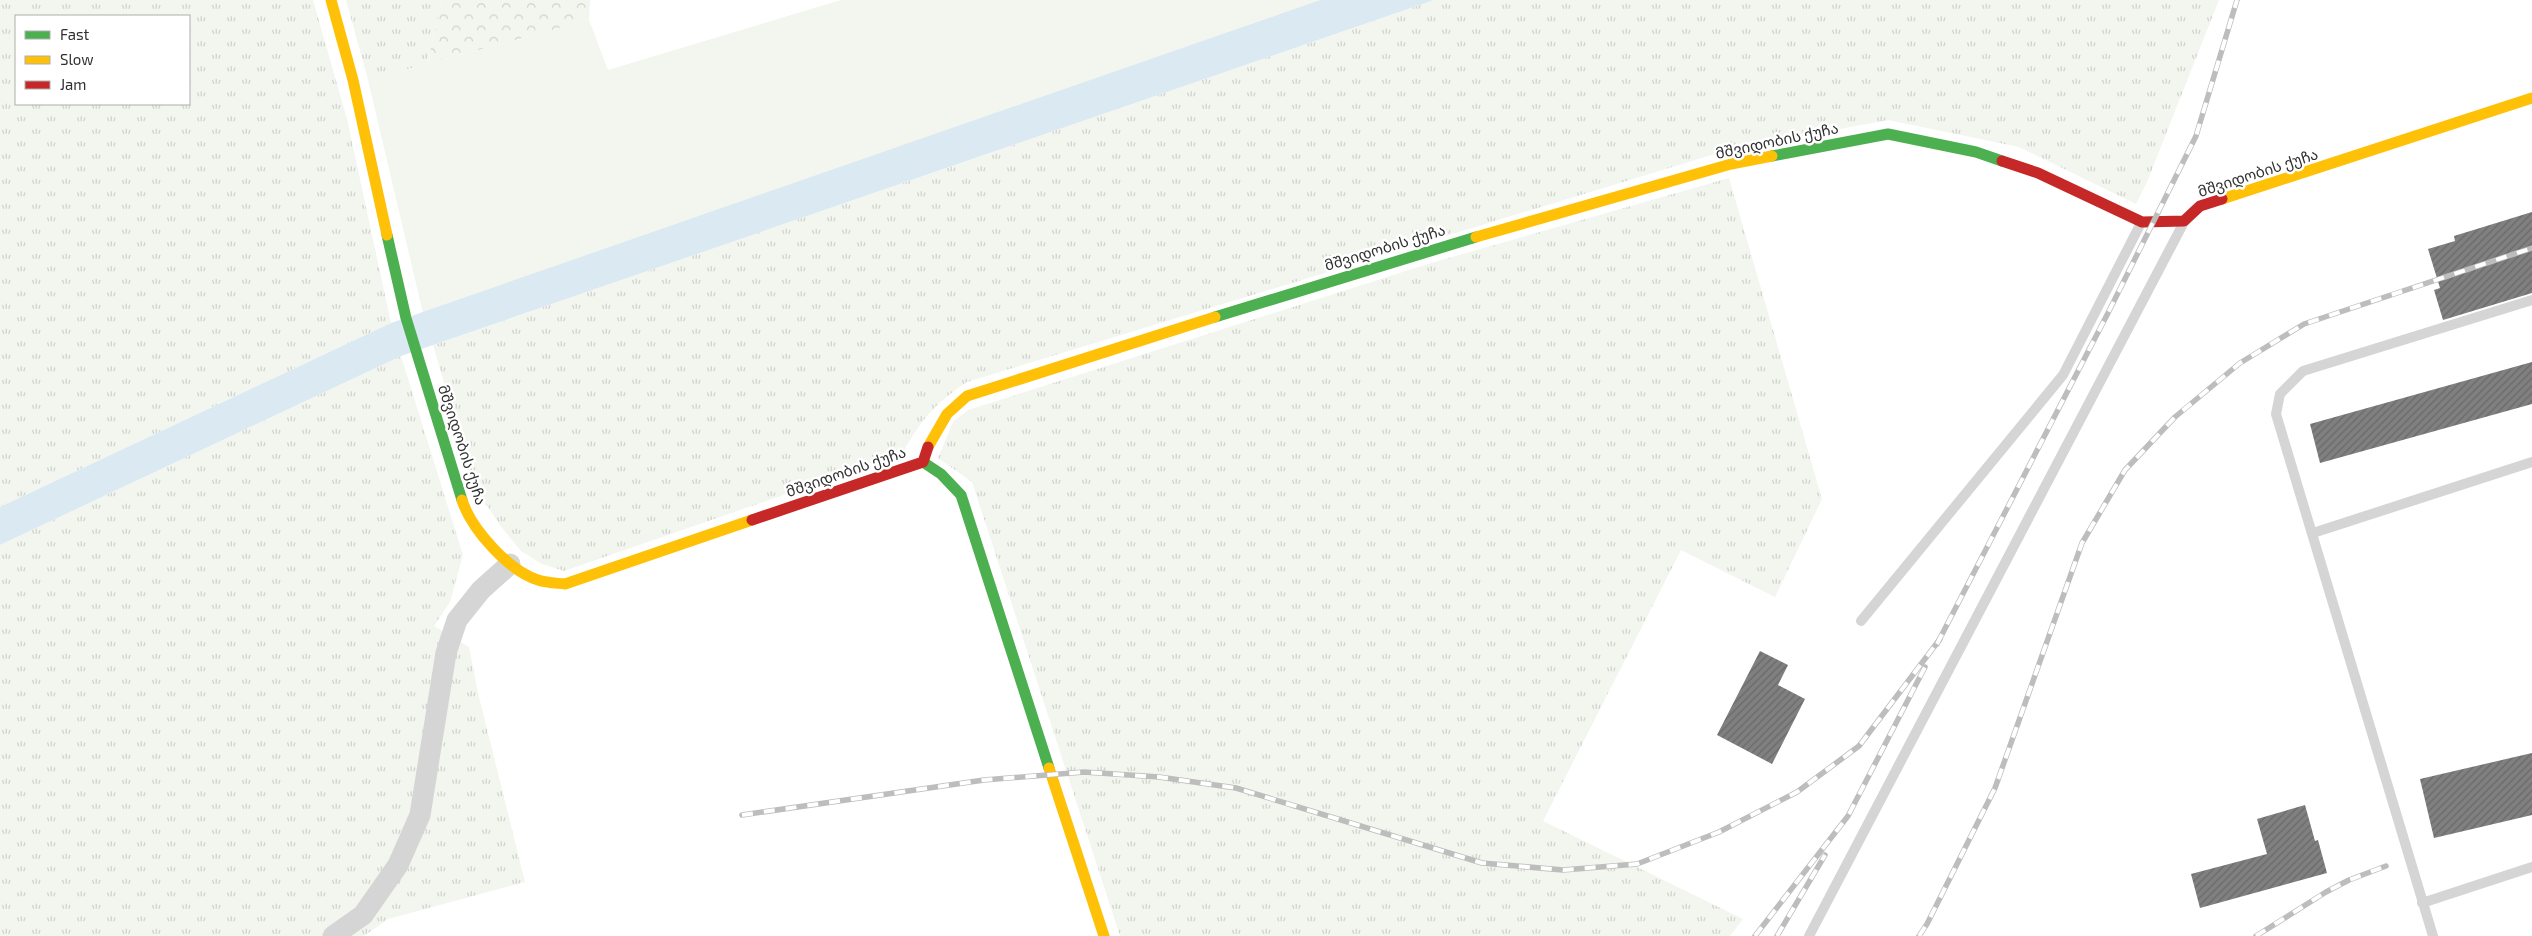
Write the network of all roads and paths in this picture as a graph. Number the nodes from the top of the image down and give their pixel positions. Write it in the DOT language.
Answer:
graph roads {
  1 [pos="331,0"];
  2 [pos="2532,98"];
  3 [pos="2184,221"];
  4 [pos="2142,222"];
  5 [pos="2532,300"];
  6 [pos="923,462"];
  7 [pos="2532,462"];
  8 [pos="2313,533"];
  9 [pos="510,564"];
  10 [pos="1860,621"];
  11 [pos="2532,866"];
  12 [pos="2422,903"];
  13 [pos="333,936"];
  14 [pos="1104,936"];
  15 [pos="1809,936"];
  16 [pos="2433,936"];
  1 -- 9 [label="street, მშვიდობის ქუჩა"];
  2 -- 3 [label="street, მშვიდობის ქუჩა"];
  3 -- 4 [label="street, მშვიდობის ქუჩა"];
  3 -- 15 [label="lane"];
  4 -- 6 [label="street, მშვიდობის ქუჩა"];
  4 -- 10 [label="lane"];
  5 -- 8 [label="lane"];
  6 -- 9 [label="street, მშვიდობის ქუჩა"];
  6 -- 14 [label="street"];
  7 -- 8 [label="lane"];
  8 -- 12 [label="lane"];
  9 -- 13 [label="street"];
  11 -- 12 [label="lane"];
  12 -- 16 [label="lane"];
}
